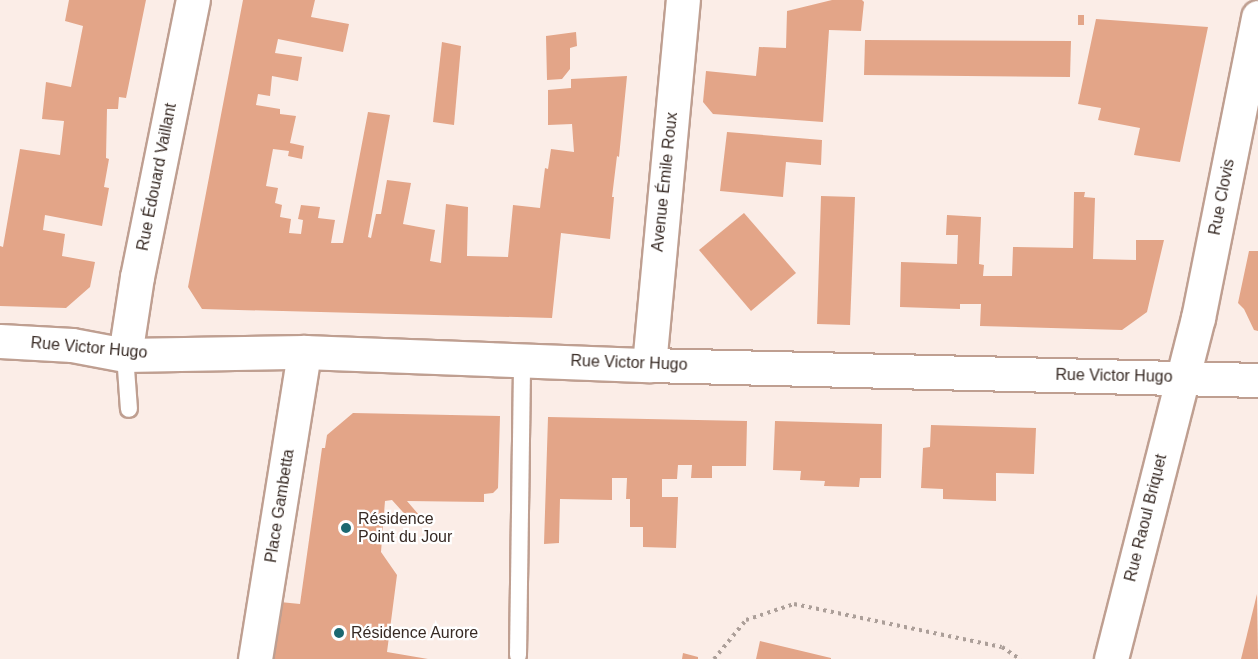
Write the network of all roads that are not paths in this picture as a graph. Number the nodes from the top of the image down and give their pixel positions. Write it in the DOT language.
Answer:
graph roads {
  1 [pos="193,0"];
  2 [pos="683,0"];
  3 [pos="1258,17"];
  4 [pos="0,341"];
  5 [pos="304,352"];
  6 [pos="125,354"];
  7 [pos="522,359"];
  8 [pos="649,365"];
  9 [pos="1183,377"];
  10 [pos="1258,380"];
  11 [pos="129,409"];
  12 [pos="518,656"];
  13 [pos="255,659"];
  14 [pos="1111,659"];
  1 -- 6 [label="street, Rue Édouard Vaillant"];
  2 -- 8 [label="street, Avenue Émile Roux"];
  3 -- 9 [label="street, Rue Clovis"];
  4 -- 6 [label="street, Rue Victor Hugo"];
  5 -- 6 [label="street, Rue Victor Hugo"];
  5 -- 7 [label="street, Rue Victor Hugo"];
  5 -- 13 [label="street, Place Gambetta"];
  6 -- 11 [label="lane"];
  7 -- 8 [label="street, Rue Victor Hugo"];
  7 -- 12 [label="lane"];
  8 -- 9 [label="street, Rue Victor Hugo"];
  9 -- 10 [label="street, Rue Victor Hugo"];
  9 -- 14 [label="street, Rue Raoul Briquet"];
}
